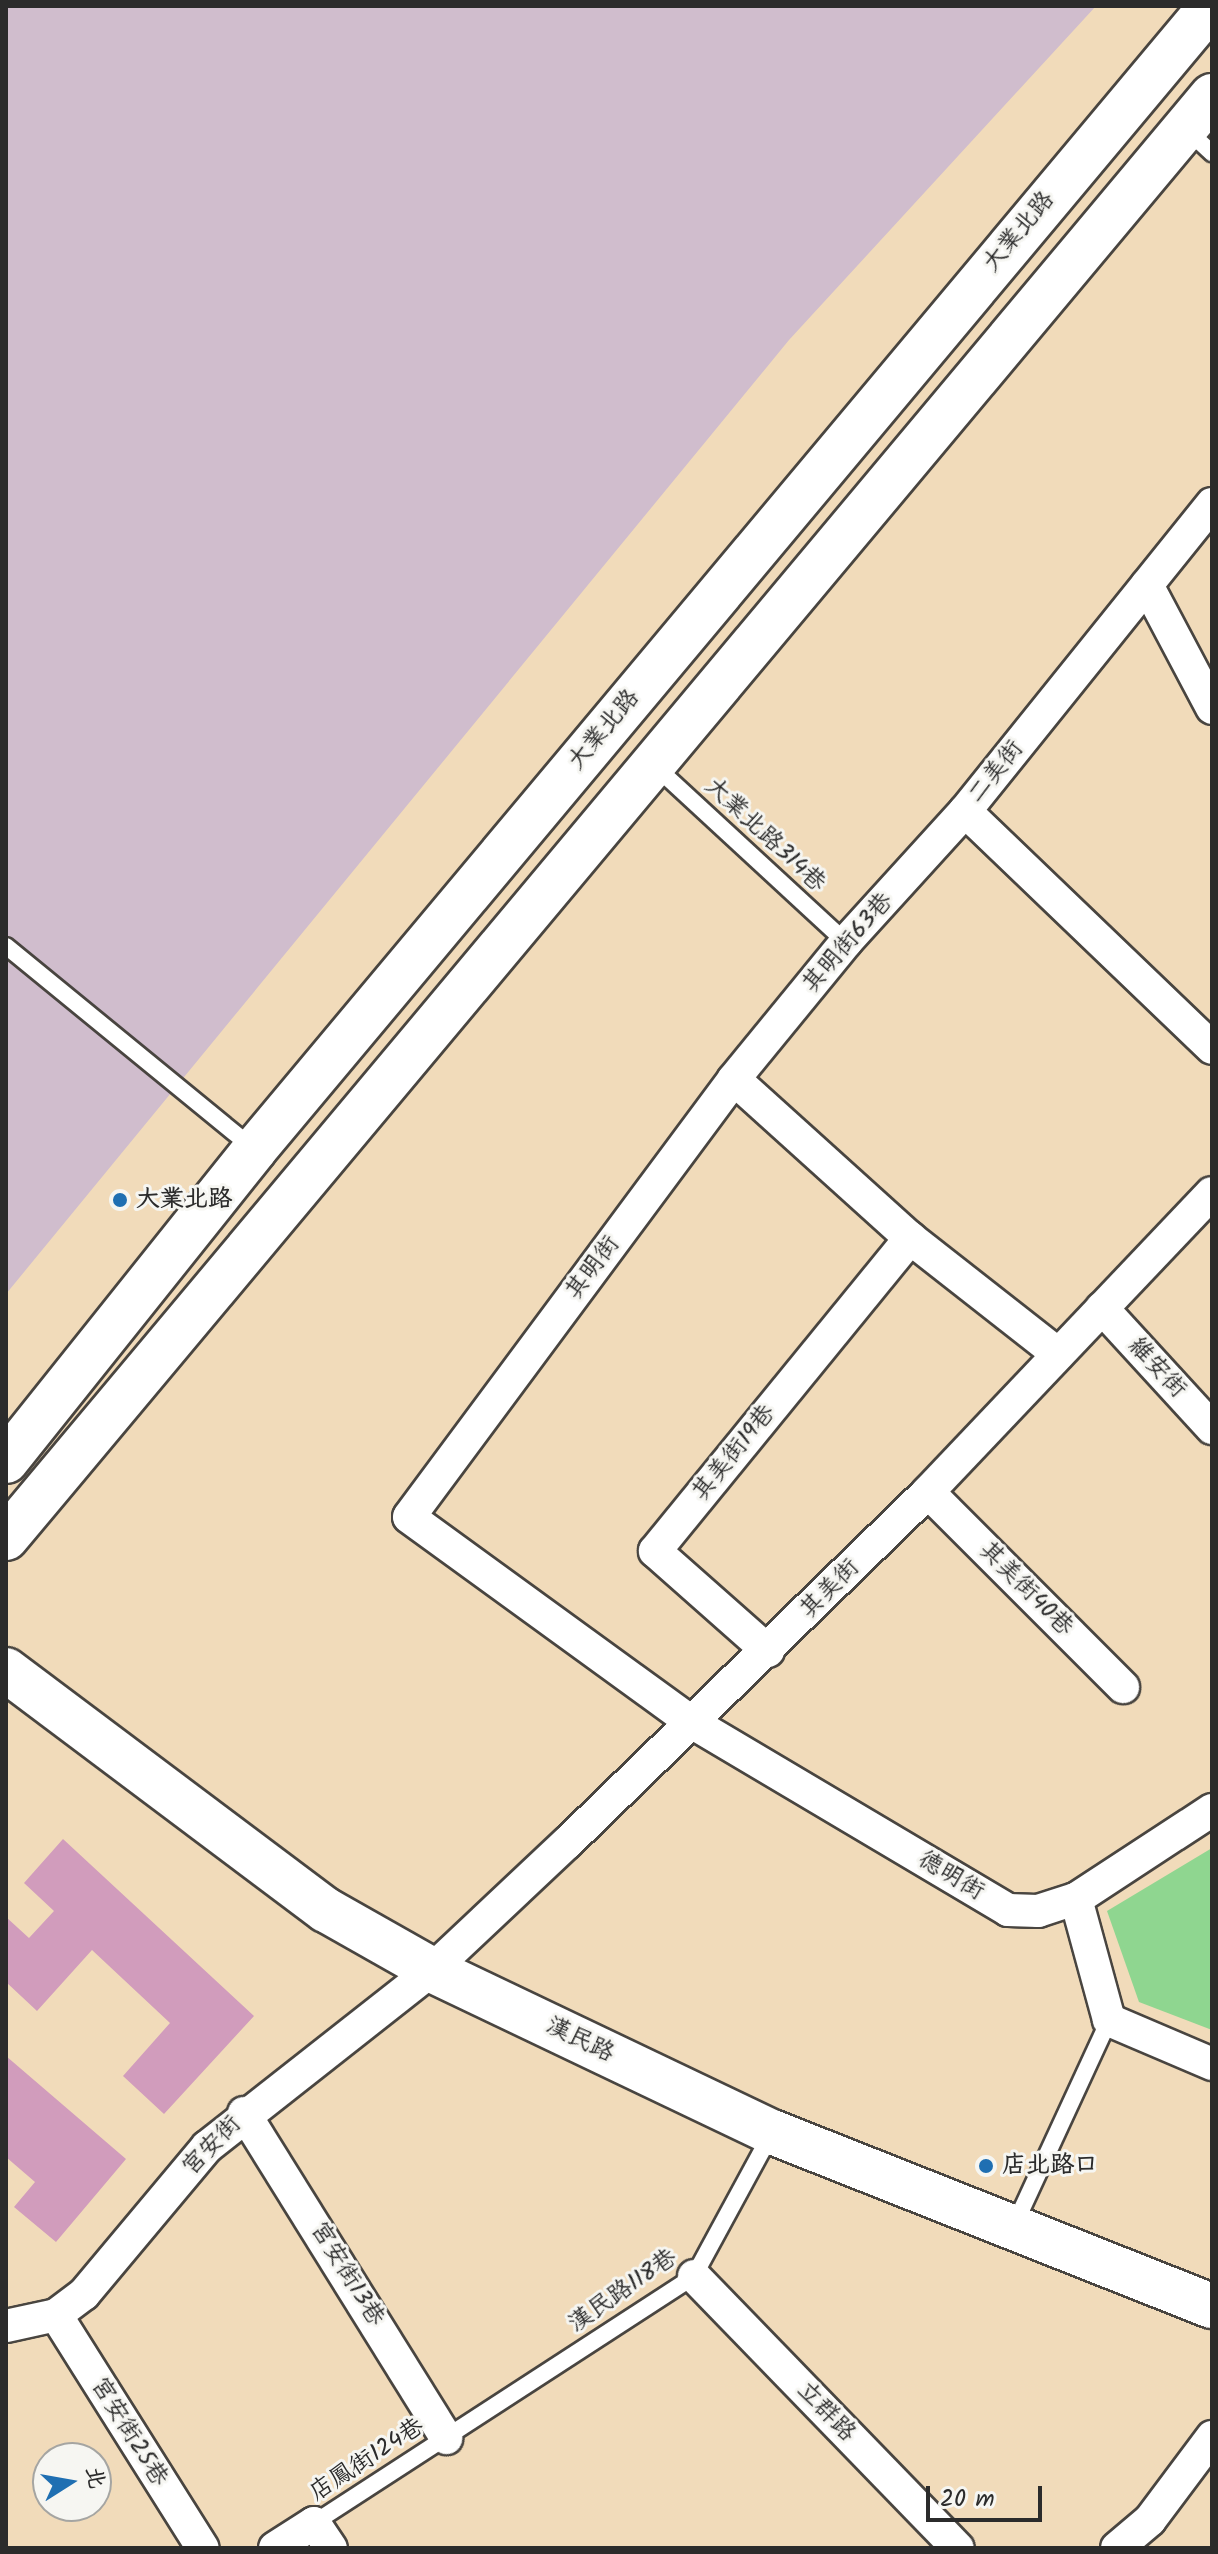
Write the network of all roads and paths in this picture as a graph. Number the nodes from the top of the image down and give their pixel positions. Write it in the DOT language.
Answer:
graph roads {
  1 [pos="1211,6"];
  2 [pos="1203,125"];
  3 [pos="1212,504"];
  4 [pos="1147,585"];
  5 [pos="1212,708"];
  6 [pos="650,762"];
  7 [pos="965,811"];
  8 [pos="846,942"];
  9 [pos="6,946"];
  10 [pos="1212,1048"];
  11 [pos="734,1079"];
  12 [pos="255,1149"];
  13 [pos="1212,1193"];
  14 [pos="910,1238"];
  15 [pos="1102,1308"];
  16 [pos="1058,1354"];
  17 [pos="1212,1428"];
  18 [pos="6,1461"];
  19 [pos="928,1492"];
  20 [pos="6,1538"];
  21 [pos="768,1651"];
  22 [pos="6,1670"];
  23 [pos="1123,1687"];
  24 [pos="693,1723"];
  25 [pos="1212,1810"];
  26 [pos="1076,1899"];
  27 [pos="432,1970"];
  28 [pos="1109,2020"];
  29 [pos="1212,2064"];
  30 [pos="244,2113"];
  31 [pos="772,2132"];
  32 [pos="1013,2228"];
  33 [pos="694,2276"];
  34 [pos="1212,2306"];
  35 [pos="56,2315"];
  36 [pos="6,2326"];
  37 [pos="1212,2437"];
  38 [pos="446,2438"];
  39 [pos="322,2536"];
  40 [pos="203,2548"];
  41 [pos="275,2548"];
  42 [pos="958,2548"];
  43 [pos="1117,2548"];
  1 -- 12 [label="street, 大業北路"];
  2 -- 6 [label="street"];
  3 -- 4 [label="street, 二美街"];
  4 -- 5 [label="street"];
  4 -- 7 [label="street, 二美街"];
  6 -- 8 [label="lane, 大業北路314巷"];
  6 -- 20 [label="street"];
  7 -- 8 [label="street, 其明街63巷"];
  7 -- 10 [label="street, 二美街"];
  8 -- 11 [label="street, 其明街63巷"];
  9 -- 12 [label="lane"];
  11 -- 14 [label="street"];
  11 -- 24 [label="street, 其明街"];
  12 -- 18 [label="street, 大業北路"];
  13 -- 15 [label="street, 其美街"];
  14 -- 16 [label="street"];
  14 -- 21 [label="street, 其美街19巷"];
  15 -- 16 [label="street, 其美街"];
  15 -- 17 [label="street, 維安街"];
  16 -- 19 [label="street, 其美街"];
  19 -- 21 [label="street, 其美街"];
  19 -- 23 [label="street, 其美街40巷"];
  21 -- 24 [label="street, 其美街"];
  22 -- 27 [label="street, 漢民路"];
  24 -- 26 [label="street, 德明街"];
  24 -- 27 [label="street, 其美街"];
  25 -- 26 [label="street, 德明街"];
  26 -- 28 [label="street"];
  27 -- 30 [label="street, 宮安街"];
  27 -- 31 [label="street, 漢民路"];
  28 -- 29 [label="street"];
  28 -- 32 [label="lane"];
  30 -- 35 [label="street, 宮安街"];
  30 -- 38 [label="street, 宮安街13巷"];
  31 -- 32 [label="street, 漢民路"];
  31 -- 33 [label="lane, 漢民路118巷"];
  32 -- 34 [label="street, 漢民路"];
  33 -- 38 [label="lane, 漢民路118巷"];
  33 -- 42 [label="street, 立群路"];
  35 -- 36 [label="street, 宮安街"];
  35 -- 40 [label="street, 宮安街25巷"];
  37 -- 43 [label="street"];
  38 -- 39 [label="lane, 店鳳街124巷"];
  39 -- 41 [label="street"];
}
